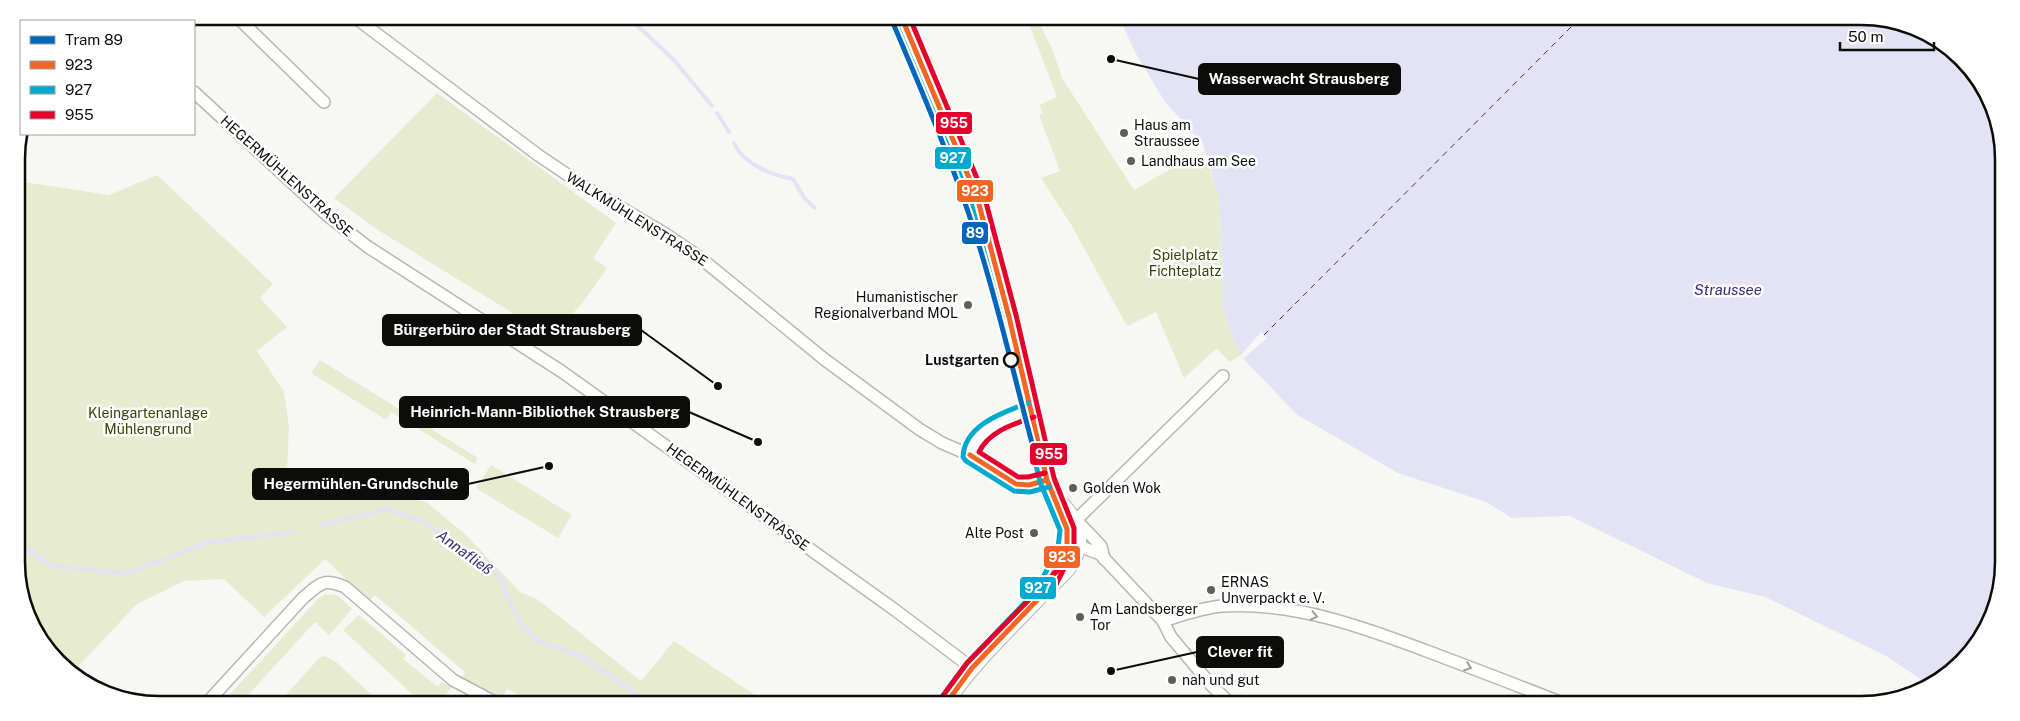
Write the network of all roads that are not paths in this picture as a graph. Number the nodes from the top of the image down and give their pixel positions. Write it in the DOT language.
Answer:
graph roads {
  1 [pos="245,25"];
  2 [pos="364,25"];
  3 [pos="905,25"];
  4 [pos="195,93"];
  5 [pos="324,102"];
  6 [pos="1223,376"];
  7 [pos="1031,410"];
  8 [pos="970,455"];
  9 [pos="1049,485"];
  10 [pos="1072,525"];
  11 [pos="1079,546"];
  12 [pos="1104,559"];
  13 [pos="1042,595"];
  14 [pos="1163,621"];
  15 [pos="972,668"];
  16 [pos="213,696"];
  17 [pos="483,696"];
  18 [pos="952,696"];
  19 [pos="1215,696"];
  20 [pos="1546,696"];
  1 -- 5 [label="street"];
  2 -- 8 [label="street, WALKMÜHLENSTRASSE"];
  3 -- 7 [label="street"];
  4 -- 15 [label="street, HEGERMÜHLENSTRASSE"];
  6 -- 10 [label="street"];
  7 -- 8 [label="street"];
  7 -- 9 [label="street"];
  8 -- 9 [label="street, WALKMÜHLENSTRASSE"];
  9 -- 10 [label="street"];
  10 -- 11 [label="street"];
  10 -- 12 [label="street"];
  10 -- 13 [label="street"];
  11 -- 12 [label="street"];
  11 -- 13 [label="street"];
  12 -- 14 [label="street"];
  13 -- 15 [label="street"];
  14 -- 19 [label="street"];
  14 -- 20 [label="street, one-way"];
  15 -- 18 [label="street"];
  16 -- 17 [label="street"];
}
